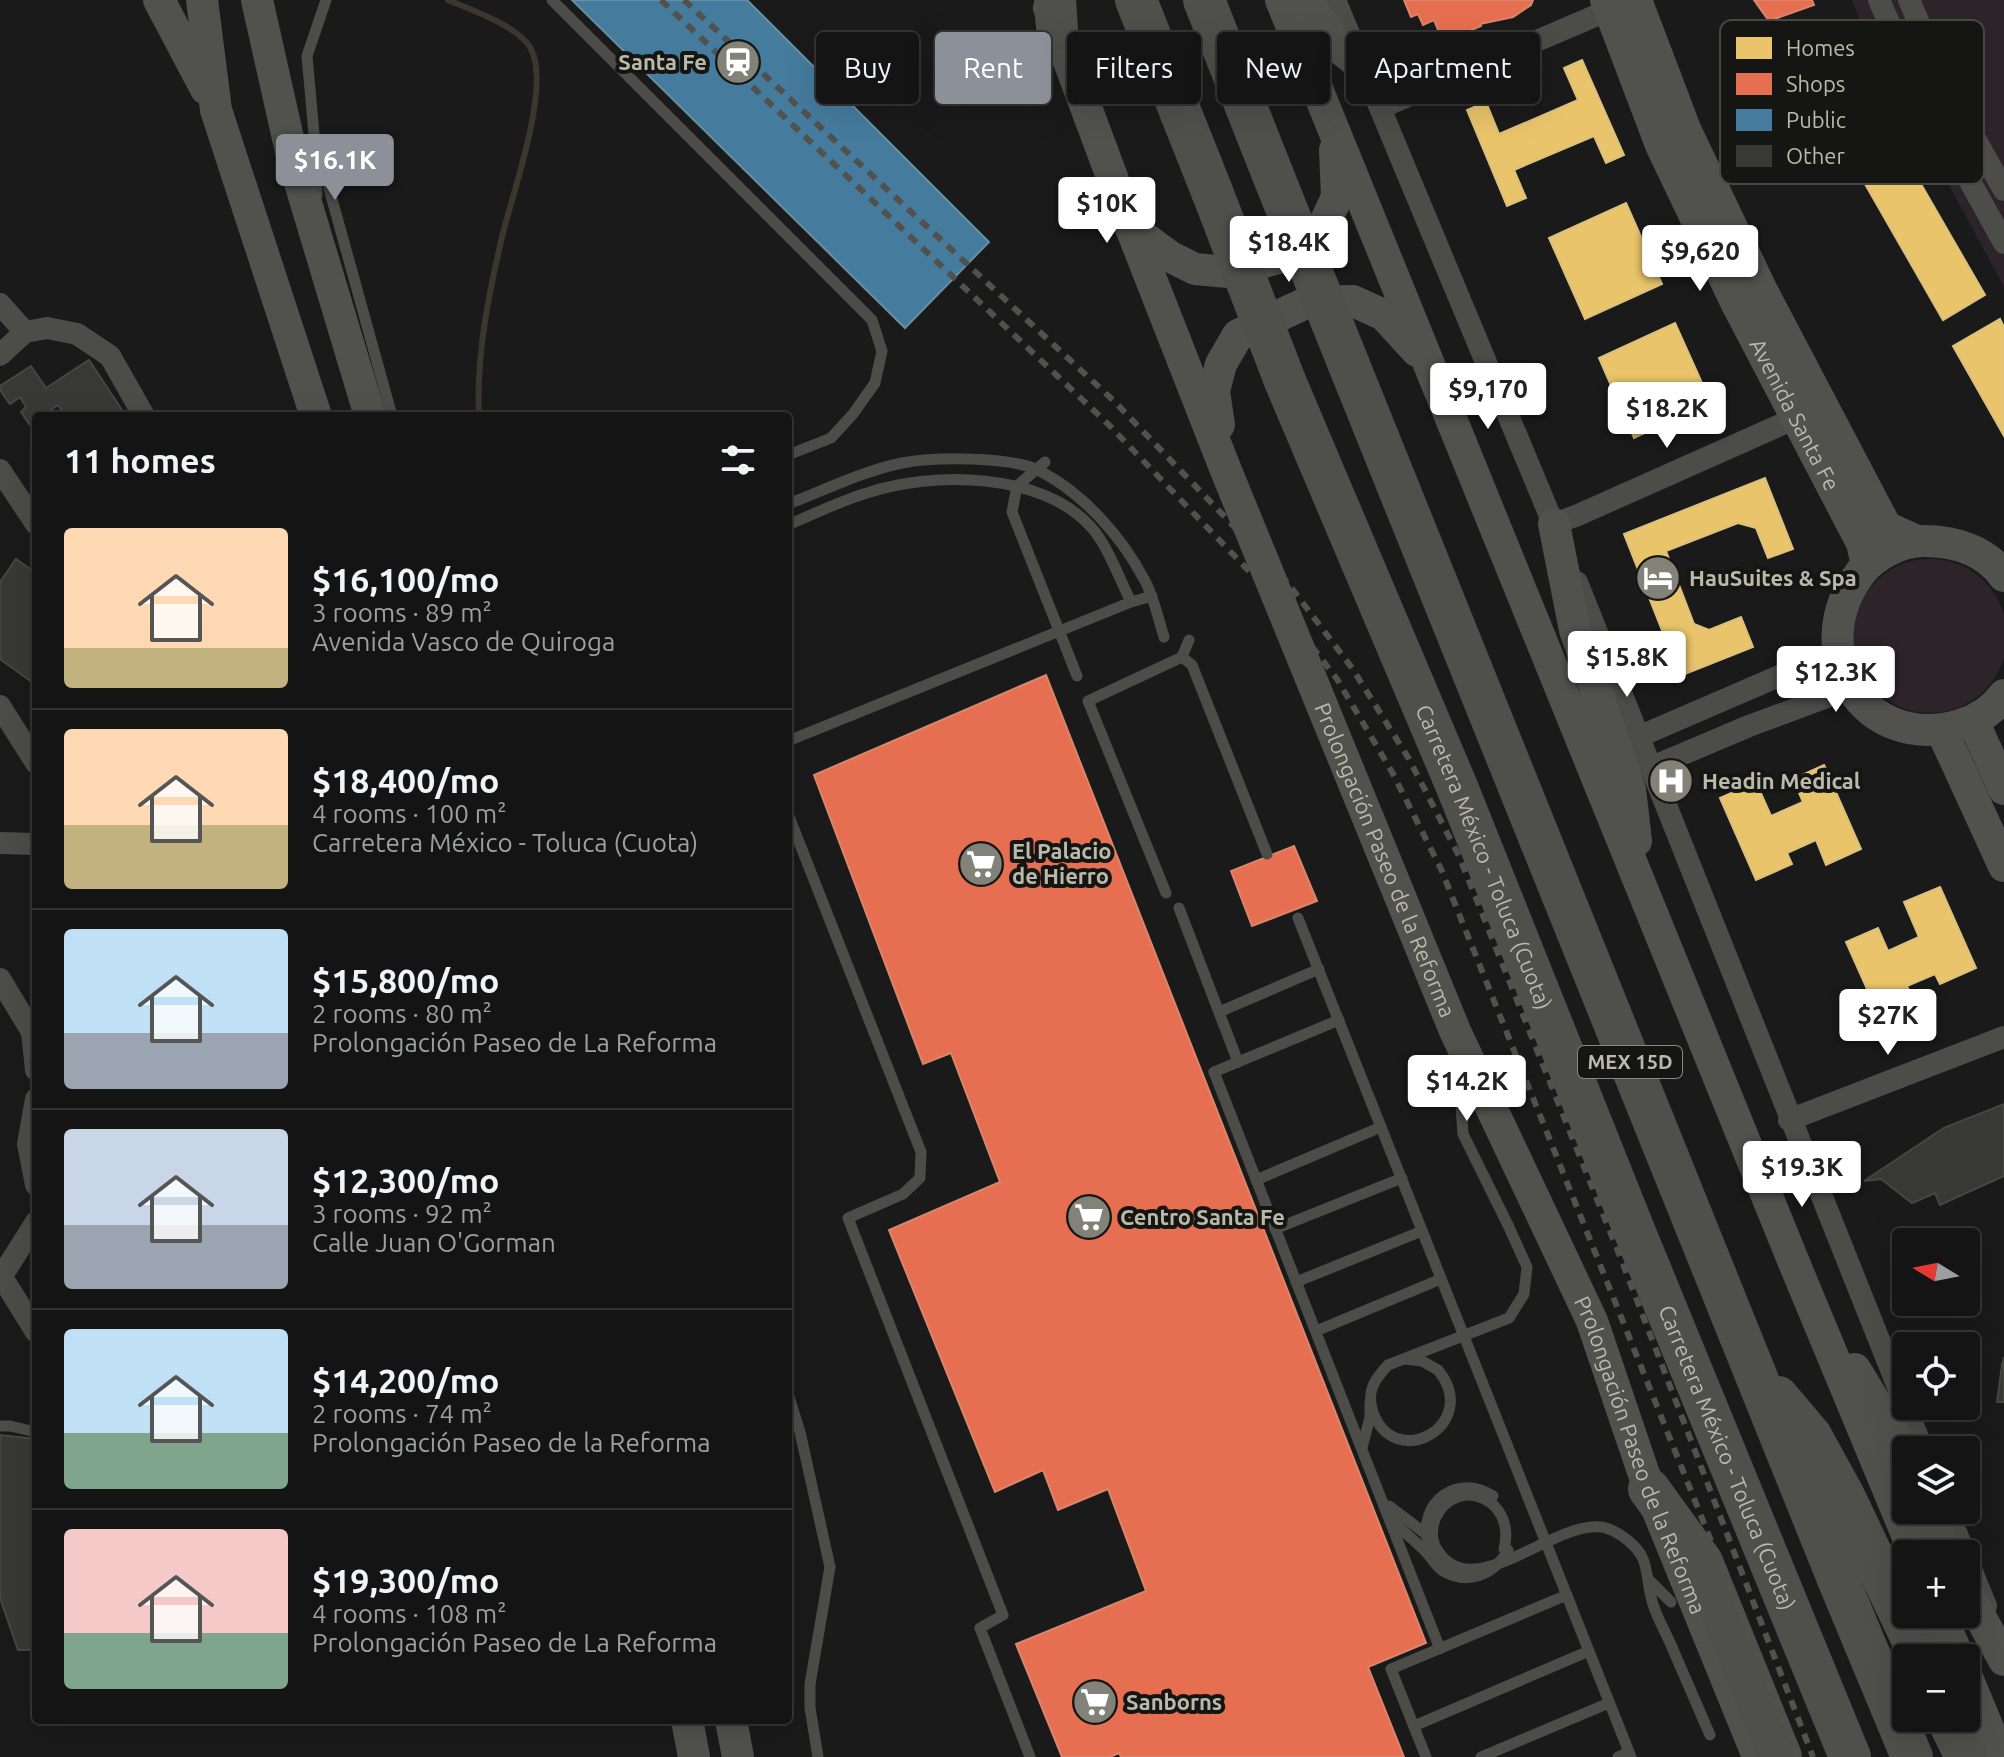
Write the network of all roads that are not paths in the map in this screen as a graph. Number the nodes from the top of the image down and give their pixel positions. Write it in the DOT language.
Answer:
graph roads {
  1 [pos="159,0"];
  2 [pos="202,0"];
  3 [pos="257,0"];
  4 [pos="326,0"];
  5 [pos="552,0"];
  6 [pos="1136,0"];
  7 [pos="1204,0"];
  8 [pos="1281,0"];
  9 [pos="1307,0"];
  10 [pos="1335,0"];
  11 [pos="1879,0"];
  12 [pos="1909,0"];
  13 [pos="1617,3"];
  14 [pos="1053,9"];
  15 [pos="1888,20"];
  16 [pos="1918,20"];
  17 [pos="1348,32"];
  18 [pos="1346,53"];
  19 [pos="1378,104"];
  20 [pos="1380,108"];
  21 [pos="216,110"];
  22 [pos="1335,128"];
  23 [pos="314,134"];
  24 [pos="1984,155"];
  25 [pos="1971,184"];
  26 [pos="2004,190"];
  27 [pos="1131,228"];
  28 [pos="2004,243"];
  29 [pos="321,252"];
  30 [pos="0,304"];
  31 [pos="25,332"];
  32 [pos="0,355"];
  33 [pos="1432,367"];
  34 [pos="142,412"];
  35 [pos="315,412"];
  36 [pos="369,412"];
  37 [pos="391,412"];
  38 [pos="1796,418"];
  39 [pos="792,453"];
  40 [pos="1041,466"];
  41 [pos="1225,468"];
  42 [pos="4,479"];
  43 [pos="1017,486"];
  44 [pos="792,503"];
  45 [pos="32,518"];
  46 [pos="792,523"];
  47 [pos="1554,524"];
  48 [pos="1917,541"];
  49 [pos="1867,565"];
  50 [pos="2004,576"];
  51 [pos="1152,596"];
  52 [pos="1131,602"];
  53 [pos="1058,631"];
  54 [pos="1164,637"];
  55 [pos="1189,640"];
  56 [pos="1837,651"];
  57 [pos="1182,657"];
  58 [pos="1077,676"];
  59 [pos="1851,688"];
  60 [pos="2004,695"];
  61 [pos="0,706"];
  62 [pos="1973,721"];
  63 [pos="1942,731"];
  64 [pos="1638,737"];
  65 [pos="792,739"];
  66 [pos="32,757"];
  67 [pos="1650,768"];
  68 [pos="2004,789"];
  69 [pos="792,824"];
  70 [pos="0,843"];
  71 [pos="32,844"];
  72 [pos="1267,854"];
  73 [pos="2004,866"];
  74 [pos="1642,884"];
  75 [pos="1166,893"];
  76 [pos="1179,908"];
  77 [pos="1298,918"];
  78 [pos="1319,969"];
  79 [pos="0,979"];
  80 [pos="1219,1012"];
  81 [pos="1339,1020"];
  82 [pos="1455,1031"];
  83 [pos="32,1032"];
  84 [pos="2004,1037"];
  85 [pos="1238,1062"];
  86 [pos="1789,1120"];
  87 [pos="32,1122"];
  88 [pos="1381,1127"];
  89 [pos="32,1164"];
  90 [pos="1402,1178"];
  91 [pos="1256,1180"];
  92 [pos="32,1228"];
  93 [pos="1275,1229"];
  94 [pos="1422,1231"];
  95 [pos="1797,1270"];
  96 [pos="1,1277"];
  97 [pos="1441,1279"];
  98 [pos="1296,1282"];
  99 [pos="32,1326"];
  100 [pos="1316,1331"];
  101 [pos="1751,1364"];
  102 [pos="792,1407"];
  103 [pos="5,1426"];
  104 [pos="32,1431"];
  105 [pos="0,1435"];
  106 [pos="1895,1436"];
  107 [pos="1917,1436"];
  108 [pos="1362,1448"];
  109 [pos="1649,1489"];
  110 [pos="1389,1512"];
  111 [pos="1909,1540"];
  112 [pos="1506,1549"];
  113 [pos="1840,1584"];
  114 [pos="1980,1593"];
  115 [pos="1567,1595"];
  116 [pos="1980,1616"];
  117 [pos="1707,1631"];
  118 [pos="1914,1644"];
  119 [pos="1440,1649"];
  120 [pos="1589,1651"];
  121 [pos="2004,1651"];
  122 [pos="1892,1653"];
  123 [pos="2004,1660"];
  124 [pos="1609,1703"];
  125 [pos="1980,1709"];
  126 [pos="688,1724"];
  127 [pos="732,1724"];
  128 [pos="1414,1726"];
  129 [pos="1930,1732"];
  130 [pos="1954,1732"];
  131 [pos="1710,1735"];
  132 [pos="1626,1755"];
  133 [pos="694,1757"];
  134 [pos="738,1757"];
  135 [pos="818,1757"];
  136 [pos="1030,1757"];
  137 [pos="1426,1757"];
  138 [pos="1481,1757"];
  139 [pos="1759,1757"];
  140 [pos="1781,1757"];
  141 [pos="1850,1757"];
  142 [pos="1912,1757"];
  143 [pos="1943,1757"];
  144 [pos="1966,1757"];
  145 [pos="2000,1757"];
  1 -- 21 [label="main road"];
  2 -- 21 [label="main road"];
  3 -- 29 [label="main road"];
  4 -- 23 [label="lane"];
  5 -- 39 [label="lane"];
  6 -- 141 [label="highway, Carretera México - Toluca (Cuota) / MEX 15D, bridge"];
  7 -- 101 [label="highway, MEX 15D, bridge"];
  8 -- 22 [label="main road"];
  9 -- 18 [label="main road"];
  10 -- 17 [label="street"];
  11 -- 15 [label="street"];
  12 -- 16 [label="street"];
  13 -- 20 [label="street"];
  13 -- 38 [label="main road, Avenida Santa Fe"];
  13 -- 48 [label="main road, Avenida Santa Fe"];
  14 -- 27 [label="main road, Prolongación Paseo de la Reforma"];
  19 -- 20 [label="street"];
  20 -- 47 [label="street"];
  21 -- 35 [label="main road"];
  22 -- 27 [label="main road"];
  22 -- 33 [label="main road"];
  23 -- 29 [label="lane"];
  23 -- 37 [label="lane"];
  24 -- 26 [label="street"];
  25 -- 28 [label="street"];
  27 -- 41 [label="main road, Prolongación Paseo de la Reforma"];
  29 -- 36 [label="main road"];
  30 -- 31 [label="street"];
  31 -- 32 [label="street"];
  31 -- 34 [label="street"];
  33 -- 41 [label="main road"];
  33 -- 74 [label="main road"];
  38 -- 47 [label="street"];
  38 -- 49 [label="main road, Avenida Santa Fe"];
  40 -- 43 [label="lane"];
  40 -- 44 [label="lane"];
  40 -- 51 [label="lane"];
  41 -- 82 [label="main road, Prolongación Paseo de la Reforma"];
  42 -- 45 [label="street"];
  43 -- 46 [label="lane"];
  43 -- 52 [label="lane"];
  43 -- 53 [label="lane"];
  47 -- 64 [label="street"];
  47 -- 74 [label="main road"];
  48 -- 49 [label="main road"];
  48 -- 50 [label="main road"];
  49 -- 56 [label="main road"];
  51 -- 52 [label="lane"];
  51 -- 54 [label="lane"];
  52 -- 53 [label="lane"];
  53 -- 58 [label="lane"];
  53 -- 65 [label="lane"];
  55 -- 57 [label="lane"];
  56 -- 59 [label="main road"];
  56 -- 64 [label="street"];
  57 -- 72 [label="lane"];
  57 -- 75 [label="lane"];
  59 -- 63 [label="main road"];
  59 -- 67 [label="street"];
  60 -- 62 [label="main road"];
  61 -- 66 [label="street"];
  62 -- 63 [label="main road"];
  62 -- 68 [label="main road"];
  63 -- 73 [label="main road"];
  64 -- 67 [label="street"];
  67 -- 86 [label="street"];
  69 -- 136 [label="lane"];
  70 -- 71 [label="street"];
  74 -- 95 [label="main road"];
  76 -- 80 [label="lane"];
  77 -- 78 [label="lane"];
  78 -- 80 [label="lane, bridge"];
  78 -- 81 [label="lane"];
  79 -- 83 [label="street"];
  80 -- 85 [label="lane"];
  81 -- 85 [label="lane, bridge"];
  81 -- 88 [label="lane"];
  82 -- 108 [label="lane, bridge"];
  82 -- 109 [label="main road, Prolongación Paseo de la Reforma"];
  84 -- 86 [label="street"];
  85 -- 91 [label="lane, bridge"];
  86 -- 107 [label="street"];
  87 -- 89 [label="street"];
  88 -- 90 [label="lane"];
  88 -- 91 [label="lane, bridge"];
  90 -- 93 [label="lane, bridge"];
  90 -- 94 [label="lane"];
  91 -- 93 [label="lane"];
  92 -- 96 [label="street"];
  93 -- 98 [label="lane"];
  94 -- 97 [label="lane"];
  94 -- 98 [label="lane, bridge"];
  95 -- 106 [label="main road"];
  95 -- 111 [label="main road"];
  96 -- 99 [label="street"];
  97 -- 100 [label="lane, bridge"];
  97 -- 115 [label="lane"];
  98 -- 100 [label="lane"];
  100 -- 108 [label="lane"];
  101 -- 113 [label="highway, MEX 15D"];
  101 -- 118 [label="highway"];
  102 -- 135 [label="lane"];
  103 -- 104 [label="lane"];
  103 -- 105 [label="lane"];
  108 -- 110 [label="lane"];
  109 -- 117 [label="main road, Prolongación Paseo de la Reforma"];
  109 -- 140 [label="highway"];
  110 -- 112 [label="lane"];
  110 -- 119 [label="lane"];
  112 -- 117 [label="lane, bridge"];
  112 -- 131 [label="lane, bridge"];
  113 -- 122 [label="highway"];
  113 -- 142 [label="highway, MEX 15D"];
  114 -- 121 [label="street"];
  115 -- 119 [label="lane, bridge"];
  115 -- 120 [label="lane"];
  116 -- 123 [label="main road"];
  117 -- 139 [label="main road, Prolongación Paseo de la Reforma"];
  119 -- 128 [label="lane, bridge"];
  120 -- 124 [label="lane"];
  120 -- 128 [label="lane, bridge"];
  124 -- 132 [label="lane"];
  124 -- 138 [label="lane, bridge"];
  125 -- 145 [label="main road"];
  126 -- 133 [label="main road"];
  127 -- 134 [label="main road"];
  128 -- 137 [label="lane"];
  129 -- 143 [label="highway"];
  130 -- 144 [label="highway"];
}
